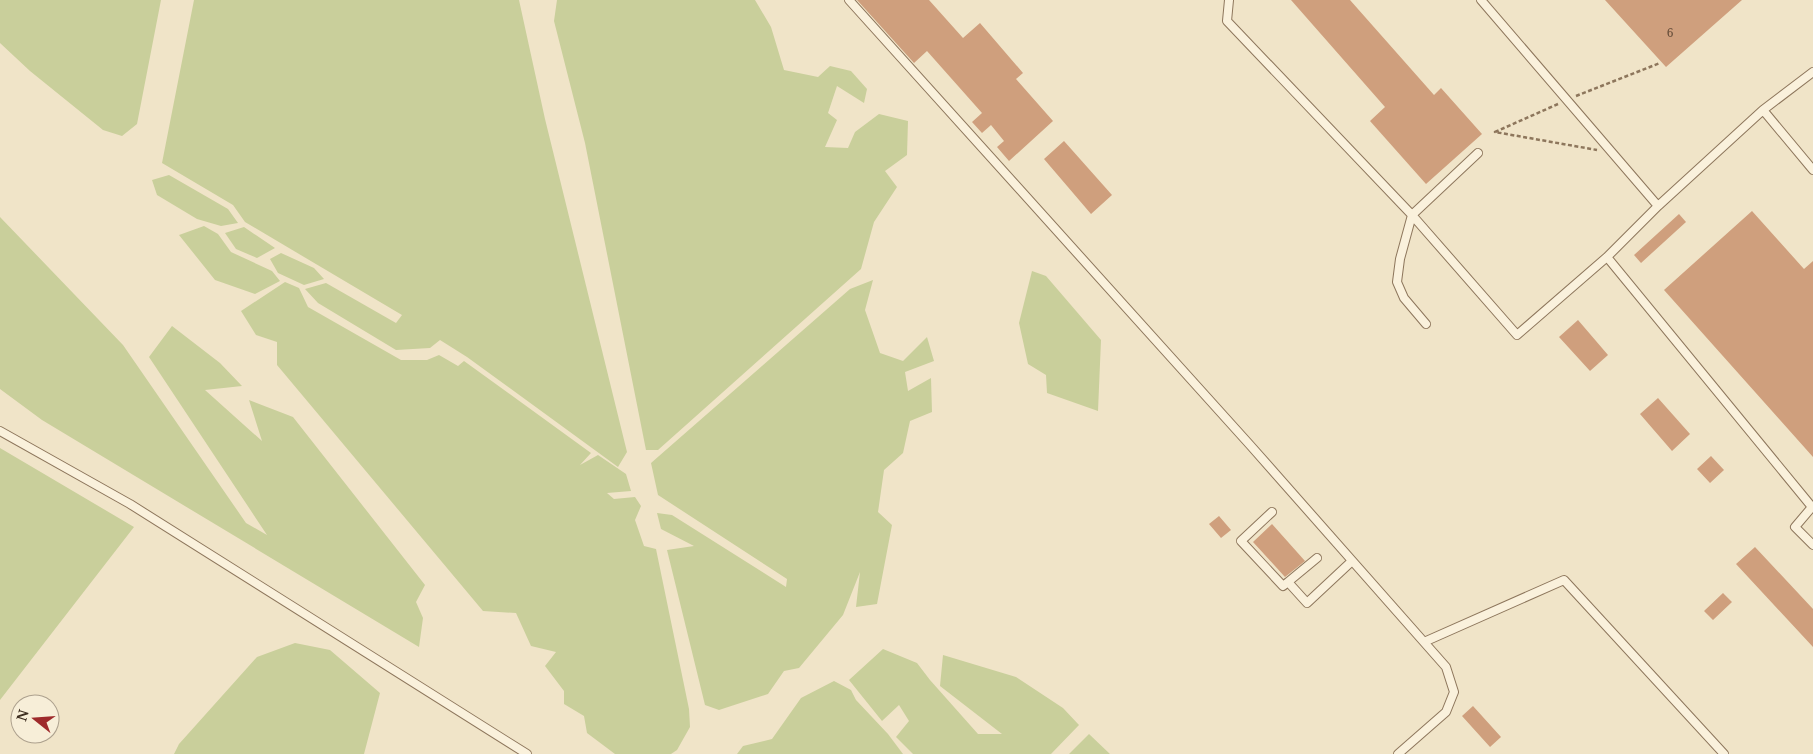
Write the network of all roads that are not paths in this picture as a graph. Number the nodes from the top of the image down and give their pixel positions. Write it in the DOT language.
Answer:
graph roads {
  1 [pos="849,0"];
  2 [pos="1229,0"];
  3 [pos="1481,0"];
  4 [pos="1813,72"];
  5 [pos="1763,110"];
  6 [pos="1478,153"];
  7 [pos="1813,170"];
  8 [pos="1658,206"];
  9 [pos="1412,215"];
  10 [pos="1607,257"];
  11 [pos="1426,324"];
  12 [pos="0,430"];
  13 [pos="1272,512"];
  14 [pos="1813,545"];
  15 [pos="1317,558"];
  16 [pos="1352,561"];
  17 [pos="1288,582"];
  18 [pos="1424,642"];
  19 [pos="527,754"];
  20 [pos="1398,754"];
  21 [pos="1724,754"];
  1 -- 16 [label="lane"];
  2 -- 9 [label="lane"];
  3 -- 8 [label="lane"];
  4 -- 5 [label="lane"];
  5 -- 7 [label="lane"];
  5 -- 8 [label="lane"];
  6 -- 9 [label="lane"];
  8 -- 10 [label="lane"];
  9 -- 10 [label="lane"];
  9 -- 11 [label="lane"];
  10 -- 14 [label="lane"];
  12 -- 19 [label="lane"];
  13 -- 17 [label="lane"];
  15 -- 17 [label="lane"];
  16 -- 17 [label="lane"];
  16 -- 18 [label="lane"];
  18 -- 20 [label="lane"];
  18 -- 21 [label="lane"];
}
